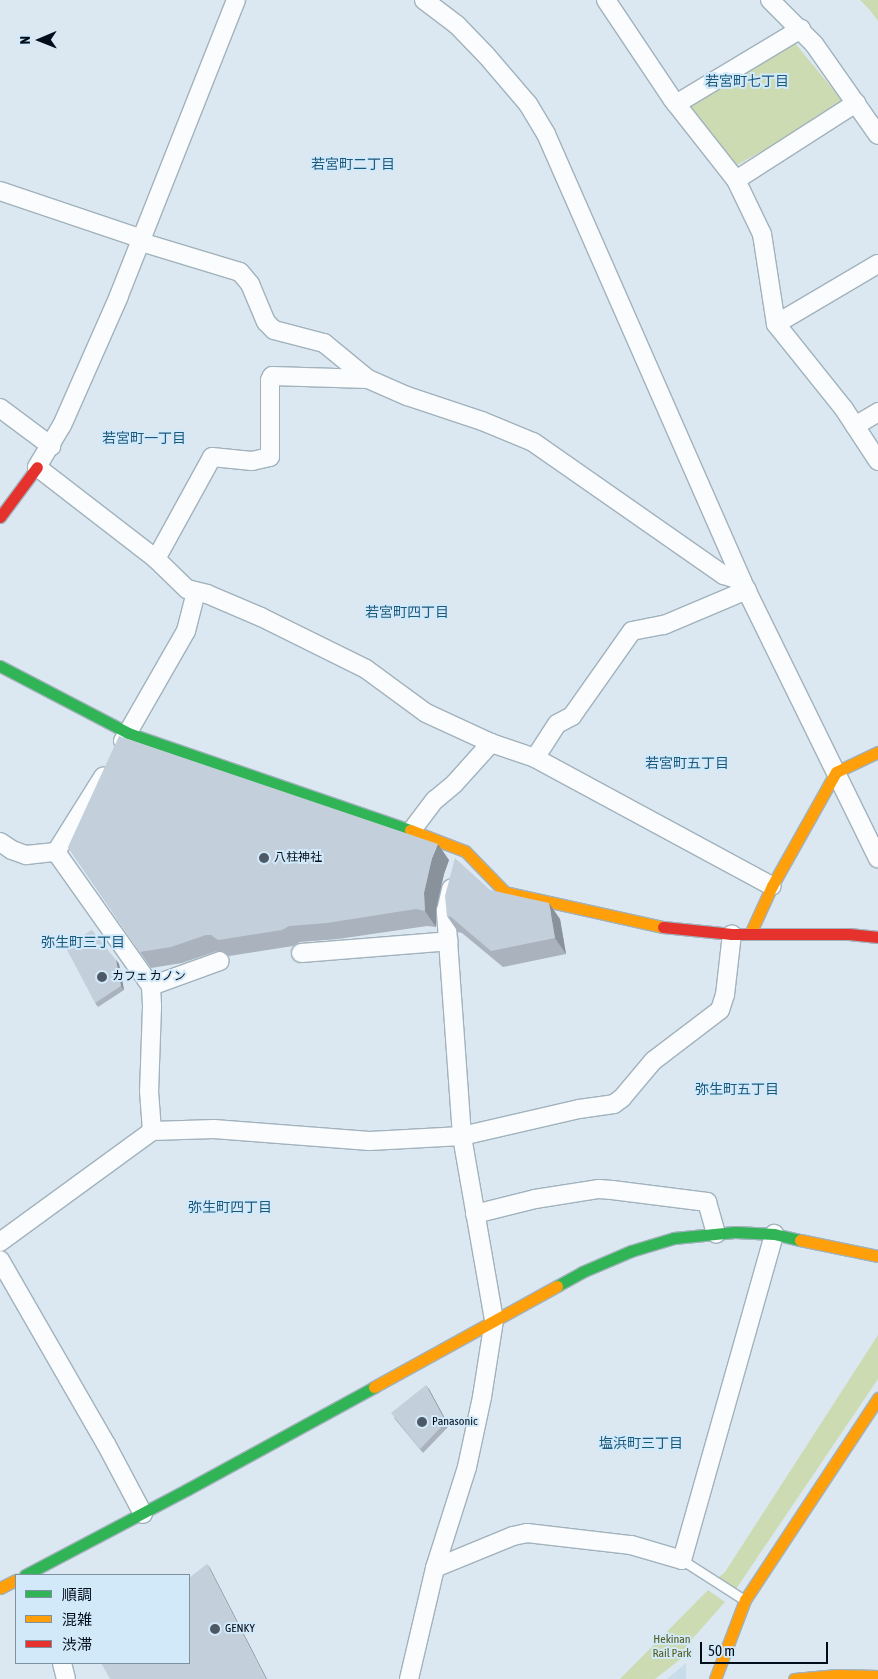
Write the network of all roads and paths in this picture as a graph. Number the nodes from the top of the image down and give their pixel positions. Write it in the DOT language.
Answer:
graph roads {
  1 [pos="236,0"];
  2 [pos="424,0"];
  3 [pos="606,0"];
  4 [pos="770,0"];
  5 [pos="801,29"];
  6 [pos="856,103"];
  7 [pos="676,104"];
  8 [pos="878,135"];
  9 [pos="736,180"];
  10 [pos="0,192"];
  11 [pos="142,240"];
  12 [pos="878,264"];
  13 [pos="776,324"];
  14 [pos="368,379"];
  15 [pos="0,408"];
  16 [pos="878,412"];
  17 [pos="856,426"];
  18 [pos="51,446"];
  19 [pos="878,461"];
  20 [pos="37,467"];
  21 [pos="0,517"];
  22 [pos="156,560"];
  23 [pos="744,585"];
  24 [pos="196,592"];
  25 [pos="0,666"];
  26 [pos="128,733"];
  27 [pos="490,743"];
  28 [pos="878,752"];
  29 [pos="535,758"];
  30 [pos="836,772"];
  31 [pos="412,830"];
  32 [pos="0,842"];
  33 [pos="465,850"];
  34 [pos="56,852"];
  35 [pos="878,859"];
  36 [pos="772,886"];
  37 [pos="732,934"];
  38 [pos="750,934"];
  39 [pos="878,937"];
  40 [pos="449,941"];
  41 [pos="301,952"];
  42 [pos="220,961"];
  43 [pos="151,986"];
  44 [pos="152,1132"];
  45 [pos="462,1136"];
  46 [pos="475,1214"];
  47 [pos="716,1234"];
  48 [pos="774,1234"];
  49 [pos="0,1242"];
  50 [pos="878,1256"];
  51 [pos="0,1260"];
  52 [pos="494,1320"];
  53 [pos="878,1398"];
  54 [pos="143,1514"];
  55 [pos="682,1560"];
  56 [pos="435,1568"];
  57 [pos="44,1571"];
  58 [pos="30,1574"];
  59 [pos="15,1580"];
  60 [pos="0,1588"];
  61 [pos="745,1600"];
  62 [pos="62,1664"];
  63 [pos="878,1676"];
  64 [pos="66,1679"];
  65 [pos="409,1679"];
  66 [pos="715,1679"];
  67 [pos="794,1679"];
  1 -- 11 [label="street"];
  2 -- 23 [label="street"];
  3 -- 7 [label="street"];
  4 -- 5 [label="street"];
  5 -- 6 [label="street"];
  5 -- 7 [label="street"];
  6 -- 8 [label="street"];
  6 -- 9 [label="street"];
  7 -- 9 [label="street"];
  9 -- 13 [label="street"];
  10 -- 11 [label="street"];
  11 -- 14 [label="street"];
  11 -- 18 [label="street"];
  12 -- 13 [label="street"];
  13 -- 17 [label="street"];
  14 -- 22 [label="street"];
  14 -- 23 [label="street"];
  15 -- 18 [label="street"];
  16 -- 17 [label="street"];
  17 -- 19 [label="street"];
  18 -- 20 [label="street"];
  20 -- 21 [label="street"];
  20 -- 22 [label="street"];
  22 -- 24 [label="street"];
  23 -- 29 [label="street"];
  23 -- 30 [label="street"];
  24 -- 26 [label="street"];
  24 -- 27 [label="street"];
  25 -- 26 [label="street"];
  26 -- 31 [label="street"];
  26 -- 34 [label="street"];
  27 -- 29 [label="street"];
  27 -- 31 [label="street"];
  28 -- 30 [label="street"];
  29 -- 36 [label="street"];
  30 -- 35 [label="street"];
  30 -- 36 [label="street"];
  31 -- 33 [label="street"];
  32 -- 34 [label="street"];
  33 -- 37 [label="street"];
  33 -- 40 [label="street"];
  34 -- 43 [label="street"];
  36 -- 38 [label="street"];
  37 -- 38 [label="street"];
  37 -- 45 [label="street"];
  38 -- 39 [label="street"];
  40 -- 41 [label="street"];
  40 -- 45 [label="street"];
  42 -- 43 [label="street"];
  43 -- 44 [label="street"];
  44 -- 45 [label="street"];
  44 -- 49 [label="street"];
  45 -- 46 [label="street"];
  46 -- 47 [label="street"];
  46 -- 52 [label="street"];
  47 -- 48 [label="street"];
  47 -- 52 [label="street"];
  48 -- 50 [label="street"];
  48 -- 55 [label="street"];
  51 -- 54 [label="street"];
  52 -- 54 [label="street"];
  52 -- 56 [label="street"];
  53 -- 61 [label="street"];
  54 -- 57 [label="street"];
  55 -- 56 [label="street"];
  55 -- 61 [label="lane"];
  56 -- 65 [label="street"];
  57 -- 58 [label="street"];
  59 -- 60 [label="street"];
  61 -- 66 [label="street"];
  62 -- 64 [label="street"];
  63 -- 67 [label="street"];
}
